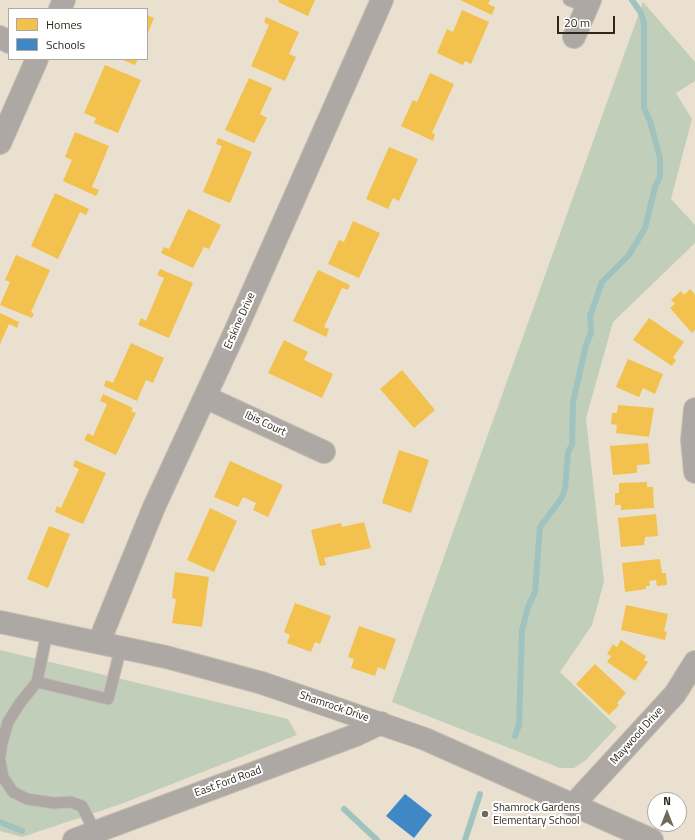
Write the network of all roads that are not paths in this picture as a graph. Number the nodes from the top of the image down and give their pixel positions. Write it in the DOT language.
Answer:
graph roads {
  1 [pos="382,0"];
  2 [pos="582,2"];
  3 [pos="574,37"];
  4 [pos="37,60"];
  5 [pos="0,143"];
  6 [pos="205,397"];
  7 [pos="695,409"];
  8 [pos="324,452"];
  9 [pos="695,472"];
  10 [pos="0,622"];
  11 [pos="47,632"];
  12 [pos="99,642"];
  13 [pos="121,647"];
  14 [pos="695,662"];
  15 [pos="37,682"];
  16 [pos="381,723"];
  17 [pos="0,756"];
  18 [pos="0,761"];
  19 [pos="573,805"];
  20 [pos="95,832"];
  21 [pos="74,840"];
  22 [pos="652,840"];
  1 -- 6 [label="street, Erskine Drive"];
  2 -- 3 [label="street"];
  4 -- 5 [label="street"];
  6 -- 8 [label="street, Ibis Court"];
  6 -- 12 [label="street, Erskine Drive"];
  7 -- 9 [label="street"];
  10 -- 11 [label="street, Shamrock Drive"];
  11 -- 12 [label="street, Shamrock Drive"];
  11 -- 15 [label="lane"];
  12 -- 13 [label="street, Shamrock Drive"];
  13 -- 15 [label="lane"];
  13 -- 16 [label="street, Shamrock Drive"];
  14 -- 19 [label="street, Maywood Drive"];
  15 -- 17 [label="lane"];
  16 -- 19 [label="street, Shamrock Drive"];
  16 -- 20 [label="street, East Ford Road"];
  18 -- 20 [label="lane"];
  19 -- 22 [label="street, Shamrock Drive"];
  20 -- 21 [label="street, East Ford Road"];
}
